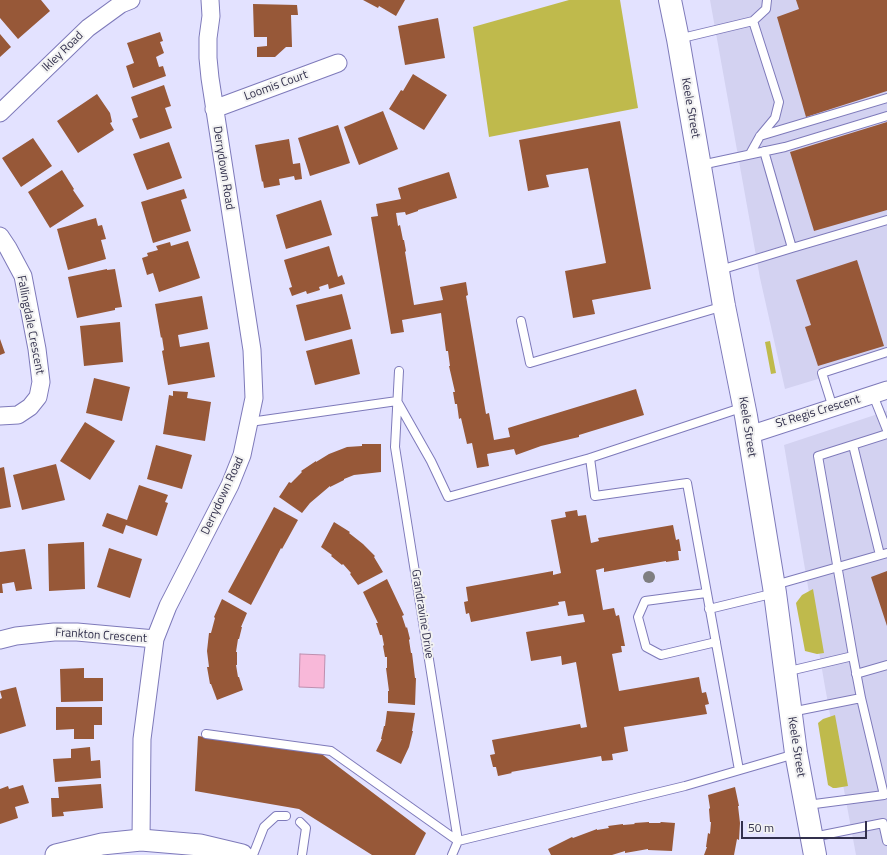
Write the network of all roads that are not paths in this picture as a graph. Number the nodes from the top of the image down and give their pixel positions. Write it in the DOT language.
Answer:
graph roads {
  1 [pos="131,0"];
  2 [pos="210,0"];
  3 [pos="670,0"];
  4 [pos="768,0"];
  5 [pos="753,21"];
  6 [pos="678,39"];
  7 [pos="338,63"];
  8 [pos="887,98"];
  9 [pos="214,109"];
  10 [pos="0,113"];
  11 [pos="887,116"];
  12 [pos="760,136"];
  13 [pos="764,151"];
  14 [pos="750,154"];
  15 [pos="700,166"];
  16 [pos="887,220"];
  17 [pos="0,236"];
  18 [pos="792,248"];
  19 [pos="719,270"];
  20 [pos="724,306"];
  21 [pos="521,321"];
  22 [pos="887,352"];
  23 [pos="399,371"];
  24 [pos="880,392"];
  25 [pos="397,401"];
  26 [pos="744,407"];
  27 [pos="833,408"];
  28 [pos="0,416"];
  29 [pos="250,422"];
  30 [pos="887,430"];
  31 [pos="887,434"];
  32 [pos="749,435"];
  33 [pos="853,445"];
  34 [pos="590,458"];
  35 [pos="884,554"];
  36 [pos="838,567"];
  37 [pos="774,589"];
  38 [pos="706,593"];
  39 [pos="709,609"];
  40 [pos="155,639"];
  41 [pos="0,640"];
  42 [pos="716,642"];
  43 [pos="853,656"];
  44 [pos="887,665"];
  45 [pos="785,672"];
  46 [pos="856,674"];
  47 [pos="861,698"];
  48 [pos="791,712"];
  49 [pos="206,734"];
  50 [pos="796,753"];
  51 [pos="739,770"];
  52 [pos="886,795"];
  53 [pos="806,806"];
  54 [pos="286,816"];
  55 [pos="300,822"];
  56 [pos="885,822"];
  57 [pos="141,840"];
  58 [pos="458,840"];
  59 [pos="887,841"];
  60 [pos="813,846"];
  61 [pos="56,855"];
  62 [pos="242,855"];
  63 [pos="253,855"];
  64 [pos="302,855"];
  65 [pos="452,855"];
  1 -- 10 [label="street, Ikley Road"];
  2 -- 9 [label="street, Derrydown Road"];
  3 -- 6 [label="main road, Keele Street"];
  4 -- 5 [label="lane"];
  5 -- 6 [label="lane"];
  5 -- 12 [label="lane"];
  6 -- 15 [label="main road, Keele Street"];
  7 -- 9 [label="street, Loomis Court"];
  8 -- 12 [label="lane"];
  9 -- 29 [label="street, Derrydown Road"];
  11 -- 13 [label="lane"];
  12 -- 14 [label="lane"];
  13 -- 14 [label="lane"];
  13 -- 18 [label="lane"];
  14 -- 15 [label="lane"];
  15 -- 19 [label="main road, Keele Street"];
  16 -- 18 [label="lane"];
  17 -- 28 [label="street, Fallingdale Crescent"];
  18 -- 19 [label="lane"];
  19 -- 20 [label="main road, Keele Street"];
  20 -- 21 [label="lane"];
  20 -- 26 [label="main road, Keele Street"];
  22 -- 27 [label="lane"];
  23 -- 25 [label="lane, Grandravine Drive"];
  24 -- 27 [label="street, St Regis Crescent"];
  24 -- 30 [label="lane"];
  25 -- 29 [label="lane"];
  25 -- 34 [label="lane"];
  25 -- 58 [label="lane, Grandravine Drive"];
  26 -- 32 [label="main road, Keele Street"];
  26 -- 34 [label="lane"];
  27 -- 32 [label="street, St Regis Crescent"];
  29 -- 40 [label="street, Derrydown Road"];
  31 -- 33 [label="lane"];
  32 -- 37 [label="main road, Keele Street"];
  33 -- 35 [label="lane"];
  33 -- 36 [label="lane"];
  34 -- 38 [label="lane"];
  35 -- 36 [label="lane"];
  36 -- 37 [label="lane"];
  36 -- 43 [label="lane"];
  37 -- 39 [label="lane"];
  37 -- 45 [label="main road, Keele Street"];
  38 -- 39 [label="lane"];
  38 -- 42 [label="lane"];
  39 -- 42 [label="lane"];
  40 -- 41 [label="street, Frankton Crescent"];
  40 -- 57 [label="street, Derrydown Road"];
  42 -- 51 [label="lane"];
  43 -- 45 [label="lane"];
  43 -- 46 [label="lane"];
  44 -- 46 [label="lane"];
  45 -- 48 [label="main road, Keele Street"];
  46 -- 47 [label="lane"];
  47 -- 48 [label="lane"];
  47 -- 52 [label="lane"];
  48 -- 50 [label="main road, Keele Street"];
  49 -- 58 [label="lane"];
  50 -- 51 [label="lane"];
  50 -- 53 [label="main road, Keele Street"];
  51 -- 58 [label="lane"];
  52 -- 53 [label="lane"];
  53 -- 60 [label="main road, Keele Street"];
  54 -- 63 [label="lane"];
  55 -- 64 [label="lane"];
  56 -- 59 [label="lane"];
  56 -- 60 [label="lane"];
  57 -- 61 [label="street"];
  57 -- 62 [label="street"];
  58 -- 65 [label="lane"];
}
